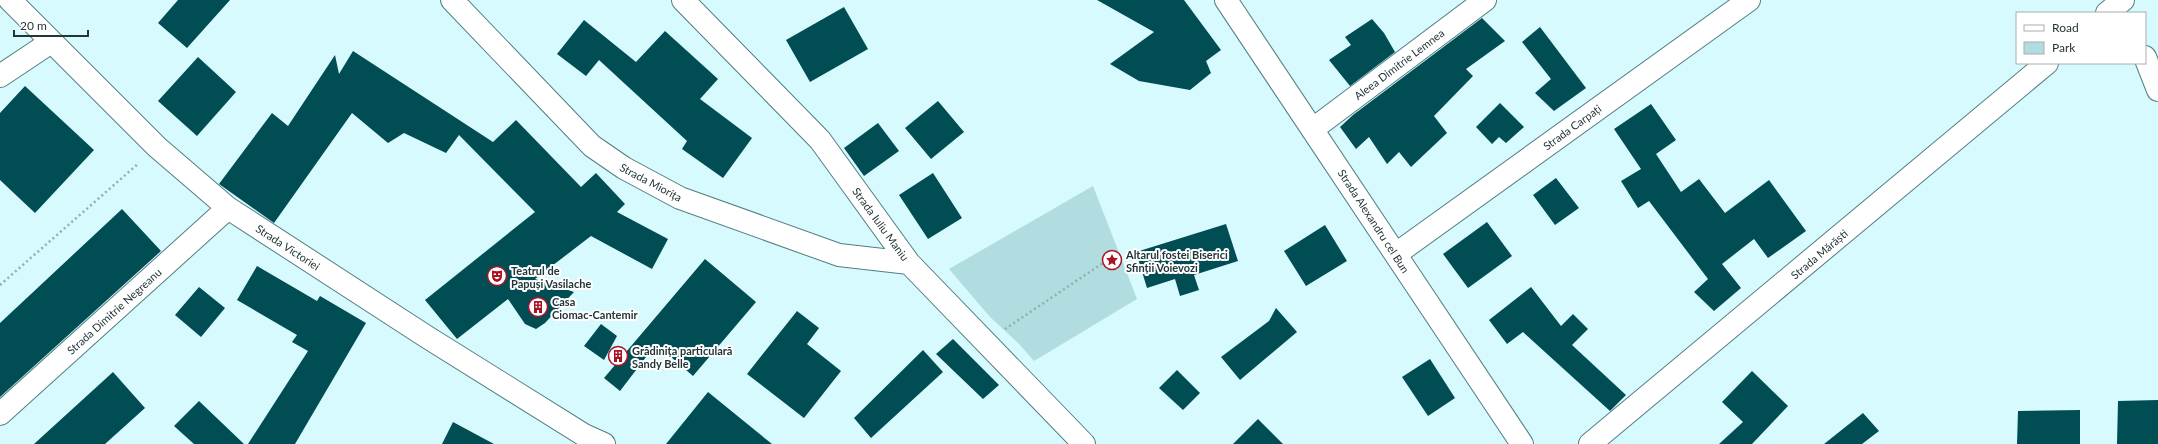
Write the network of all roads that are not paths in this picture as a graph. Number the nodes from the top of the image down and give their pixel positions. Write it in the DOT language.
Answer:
graph roads {
  1 [pos="10,0"];
  2 [pos="452,0"];
  3 [pos="683,0"];
  4 [pos="1226,0"];
  5 [pos="1485,0"];
  6 [pos="1749,0"];
  7 [pos="2123,0"];
  8 [pos="2108,12"];
  9 [pos="2128,12"];
  10 [pos="51,42"];
  11 [pos="2146,60"];
  12 [pos="2046,64"];
  13 [pos="0,76"];
  14 [pos="2158,90"];
  15 [pos="1313,129"];
  16 [pos="228,208"];
  17 [pos="1396,254"];
  18 [pos="909,263"];
  19 [pos="0,414"];
  20 [pos="583,439"];
  21 [pos="604,444"];
  22 [pos="1084,444"];
  23 [pos="1522,444"];
  24 [pos="1590,444"];
  1 -- 10 [label="street, Strada Victoriei"];
  2 -- 18 [label="street, Strada Miorița"];
  3 -- 18 [label="street, Strada Iuliu Maniu"];
  4 -- 15 [label="street, Strada Alexandru cel Bun"];
  5 -- 15 [label="street, Aleea Dimitrie Lemnea"];
  6 -- 17 [label="street, Strada Carpați"];
  7 -- 8 [label="street"];
  7 -- 9 [label="street"];
  10 -- 13 [label="street"];
  10 -- 16 [label="street, Strada Victoriei"];
  11 -- 14 [label="street"];
  12 -- 24 [label="street, Strada Mărăști"];
  15 -- 17 [label="street, Strada Alexandru cel Bun"];
  16 -- 19 [label="street, Strada Dimitrie Negreanu"];
  16 -- 20 [label="street, Strada Victoriei"];
  17 -- 23 [label="street, Strada Alexandru cel Bun"];
  18 -- 22 [label="street, Strada Iuliu Maniu"];
  20 -- 21 [label="street, Strada Victoriei"];
}
